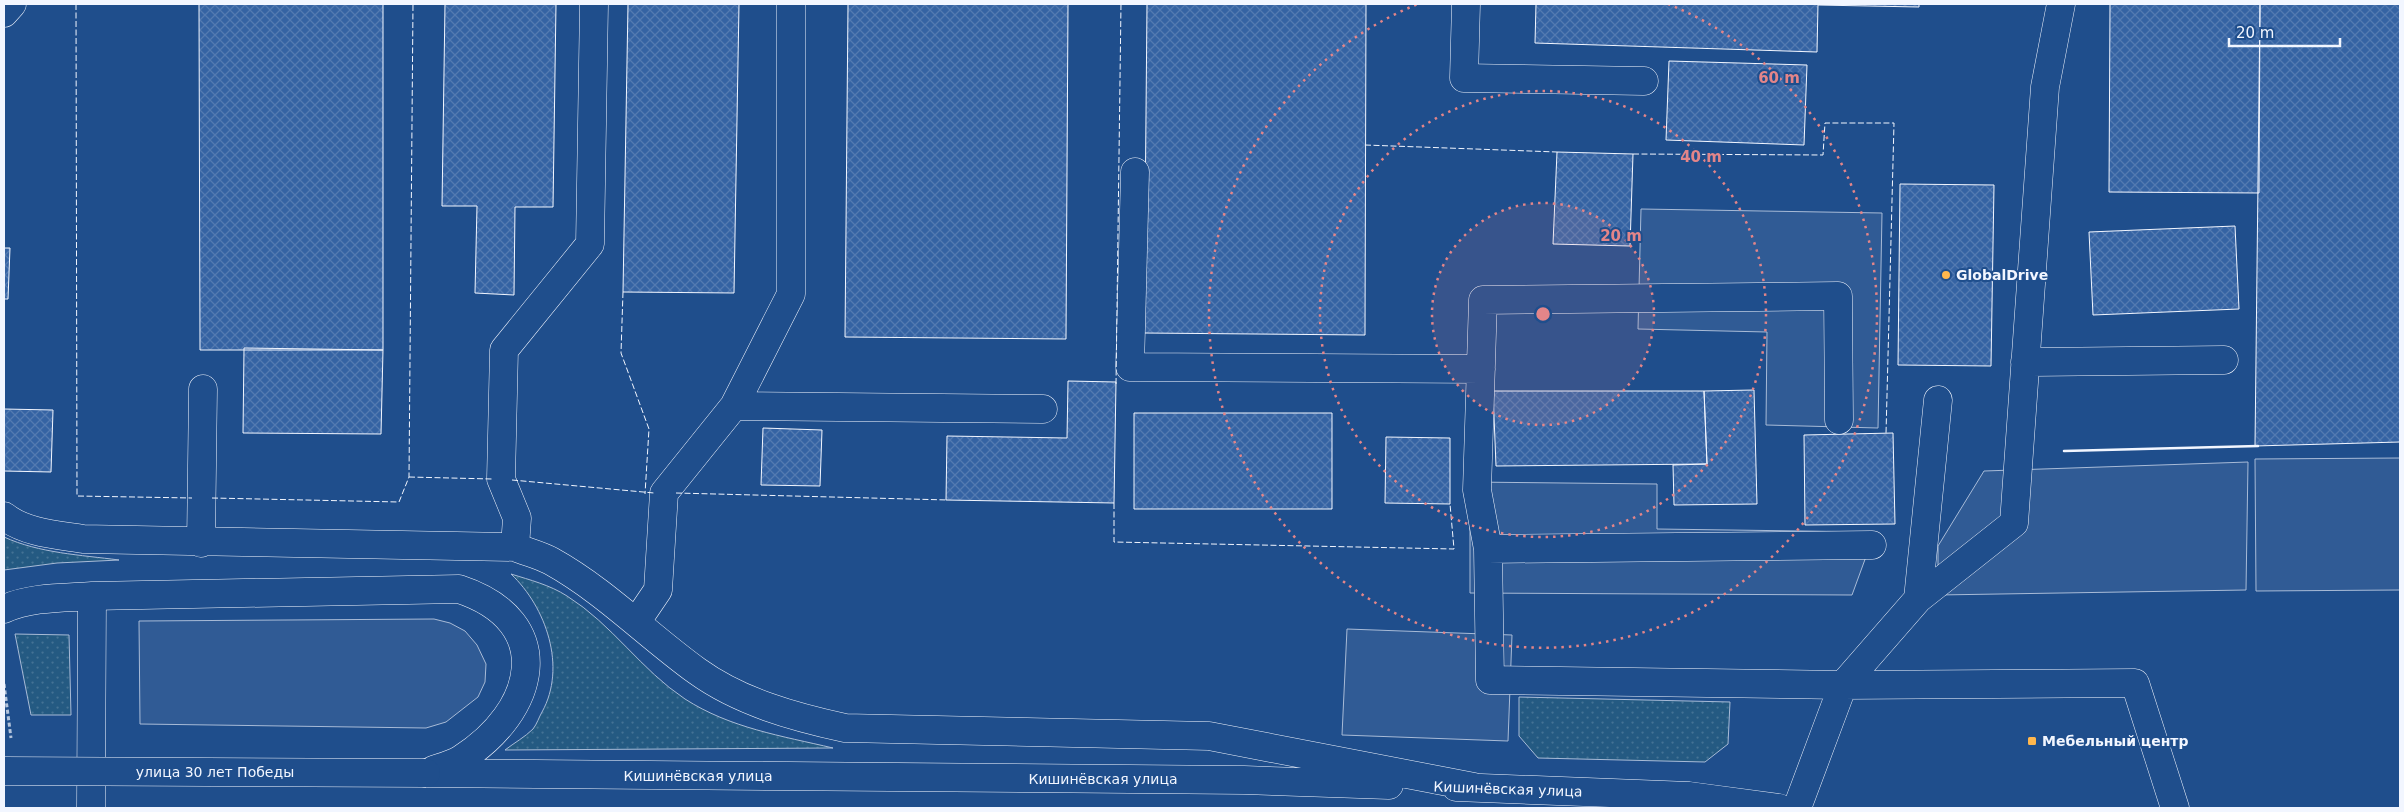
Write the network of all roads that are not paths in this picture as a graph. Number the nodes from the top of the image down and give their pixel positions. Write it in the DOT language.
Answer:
graph roads {
  1 [pos="12,4"];
  2 [pos="594,4"];
  3 [pos="791,4"];
  4 [pos="1466,4"];
  5 [pos="2061,4"];
  6 [pos="4,13"];
  7 [pos="1644,81"];
  8 [pos="1134,172"];
  9 [pos="2224,360"];
  10 [pos="2025,362"];
  11 [pos="1481,369"];
  12 [pos="203,389"];
  13 [pos="1938,400"];
  14 [pos="734,406"];
  15 [pos="1043,409"];
  16 [pos="1839,420"];
  17 [pos="4,516"];
  18 [pos="201,543"];
  19 [pos="1872,545"];
  20 [pos="515,547"];
  21 [pos="1488,549"];
  22 [pos="92,596"];
  23 [pos="1918,598"];
  24 [pos="4,609"];
  25 [pos="637,621"];
  26 [pos="1843,685"];
  27 [pos="4,771"];
  28 [pos="426,773"];
  29 [pos="1474,787"];
  30 [pos="91,808"];
  31 [pos="1779,808"];
  32 [pos="1797,808"];
  33 [pos="2175,808"];
  1 -- 6 [label="street"];
  2 -- 20 [label="street"];
  3 -- 14 [label="street"];
  4 -- 7 [label="street"];
  5 -- 10 [label="street"];
  8 -- 11 [label="street"];
  9 -- 10 [label="street"];
  10 -- 23 [label="street"];
  11 -- 16 [label="street"];
  11 -- 21 [label="street"];
  12 -- 18 [label="street"];
  13 -- 23 [label="street"];
  14 -- 15 [label="street"];
  14 -- 25 [label="street"];
  17 -- 18 [label="street"];
  18 -- 20 [label="street"];
  19 -- 21 [label="street"];
  20 -- 25 [label="street"];
  21 -- 26 [label="street"];
  22 -- 24 [label="street"];
  22 -- 28 [label="street"];
  22 -- 30 [label="street"];
  23 -- 26 [label="street"];
  25 -- 29 [label="street"];
  26 -- 32 [label="street"];
  26 -- 33 [label="street"];
  27 -- 28 [label="street, улица 30 лет Победы, bridge"];
  28 -- 29 [label="street, Кишинёвская улица"];
  29 -- 31 [label="street, Кишинёвская улица"];
}
